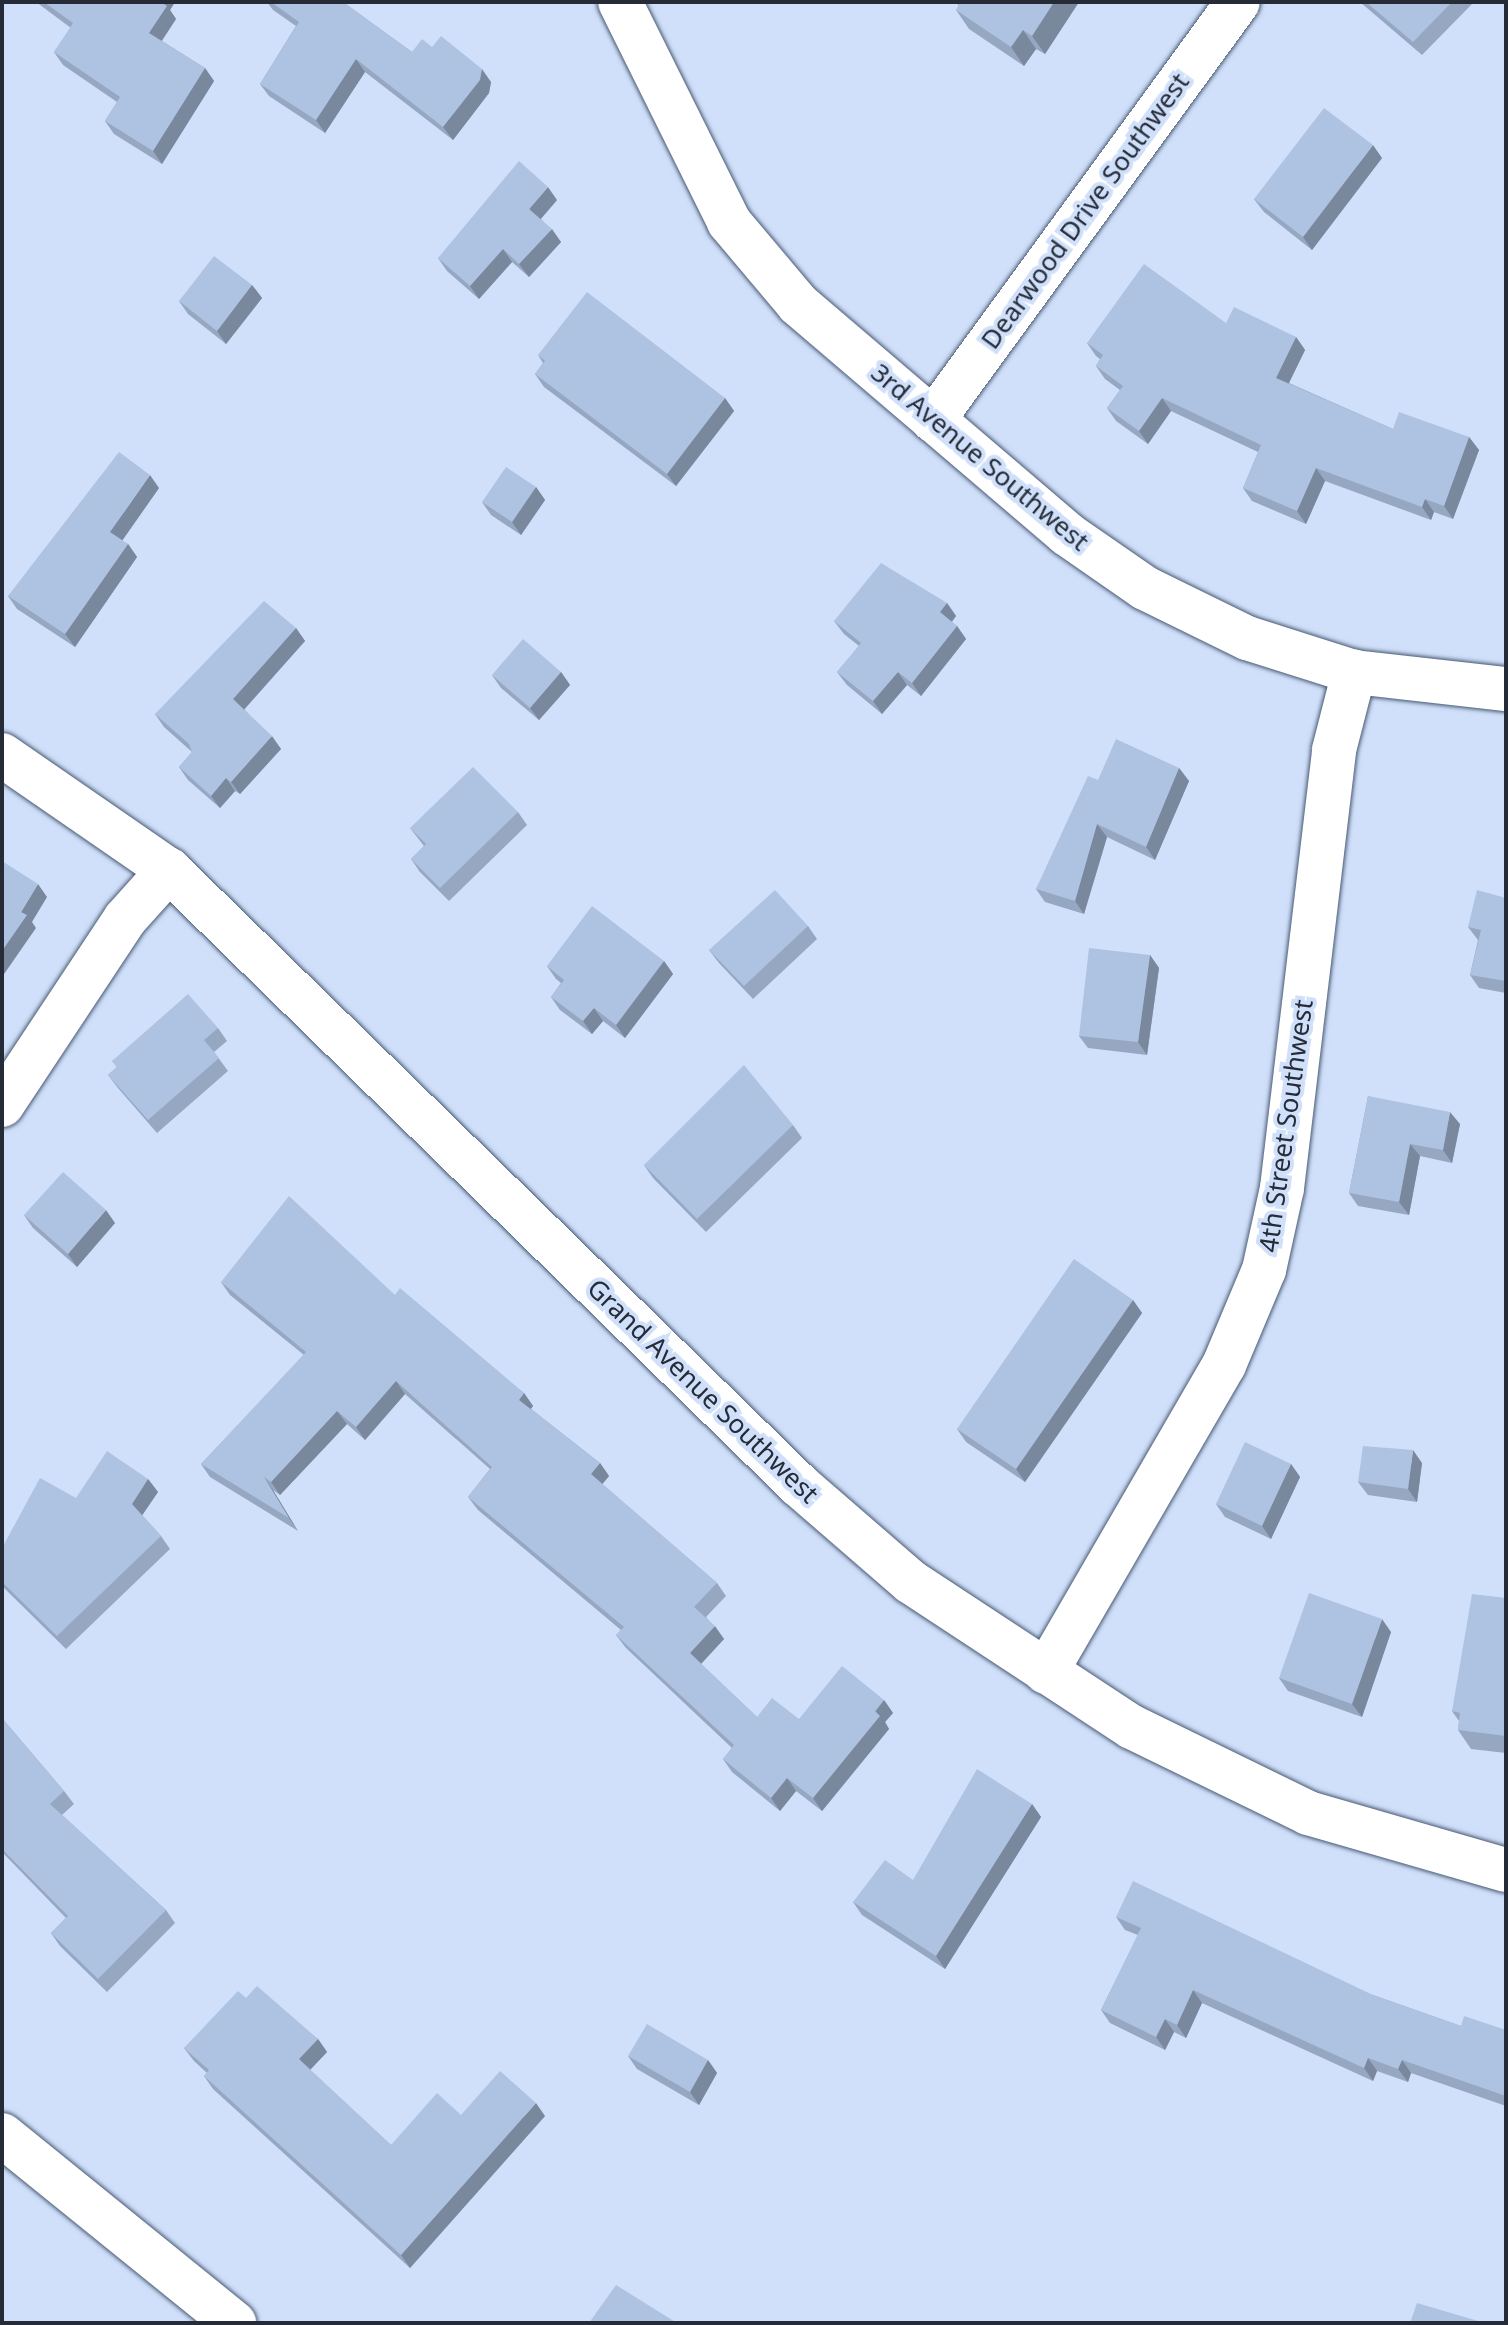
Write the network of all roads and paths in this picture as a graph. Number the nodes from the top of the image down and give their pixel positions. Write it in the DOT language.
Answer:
graph roads {
  1 [pos="620,2"];
  2 [pos="1238,2"];
  3 [pos="933,420"];
  4 [pos="1354,672"];
  5 [pos="1506,689"];
  6 [pos="2,755"];
  7 [pos="169,870"];
  8 [pos="2,1105"];
  9 [pos="1046,1672"];
  10 [pos="1506,1870"];
  11 [pos="2,2135"];
  12 [pos="234,2323"];
  1 -- 3 [label="street, 3rd Avenue Southwest"];
  2 -- 3 [label="street, Dearwood Drive Southwest"];
  3 -- 4 [label="street, 3rd Avenue Southwest"];
  4 -- 5 [label="street, 3rd Avenue Southwest"];
  4 -- 9 [label="street, 4th Street Southwest"];
  6 -- 7 [label="street, Grand Avenue Southwest"];
  7 -- 8 [label="street"];
  7 -- 9 [label="street, Grand Avenue Southwest"];
  9 -- 10 [label="street, Grand Avenue Southwest"];
  11 -- 12 [label="street"];
}
